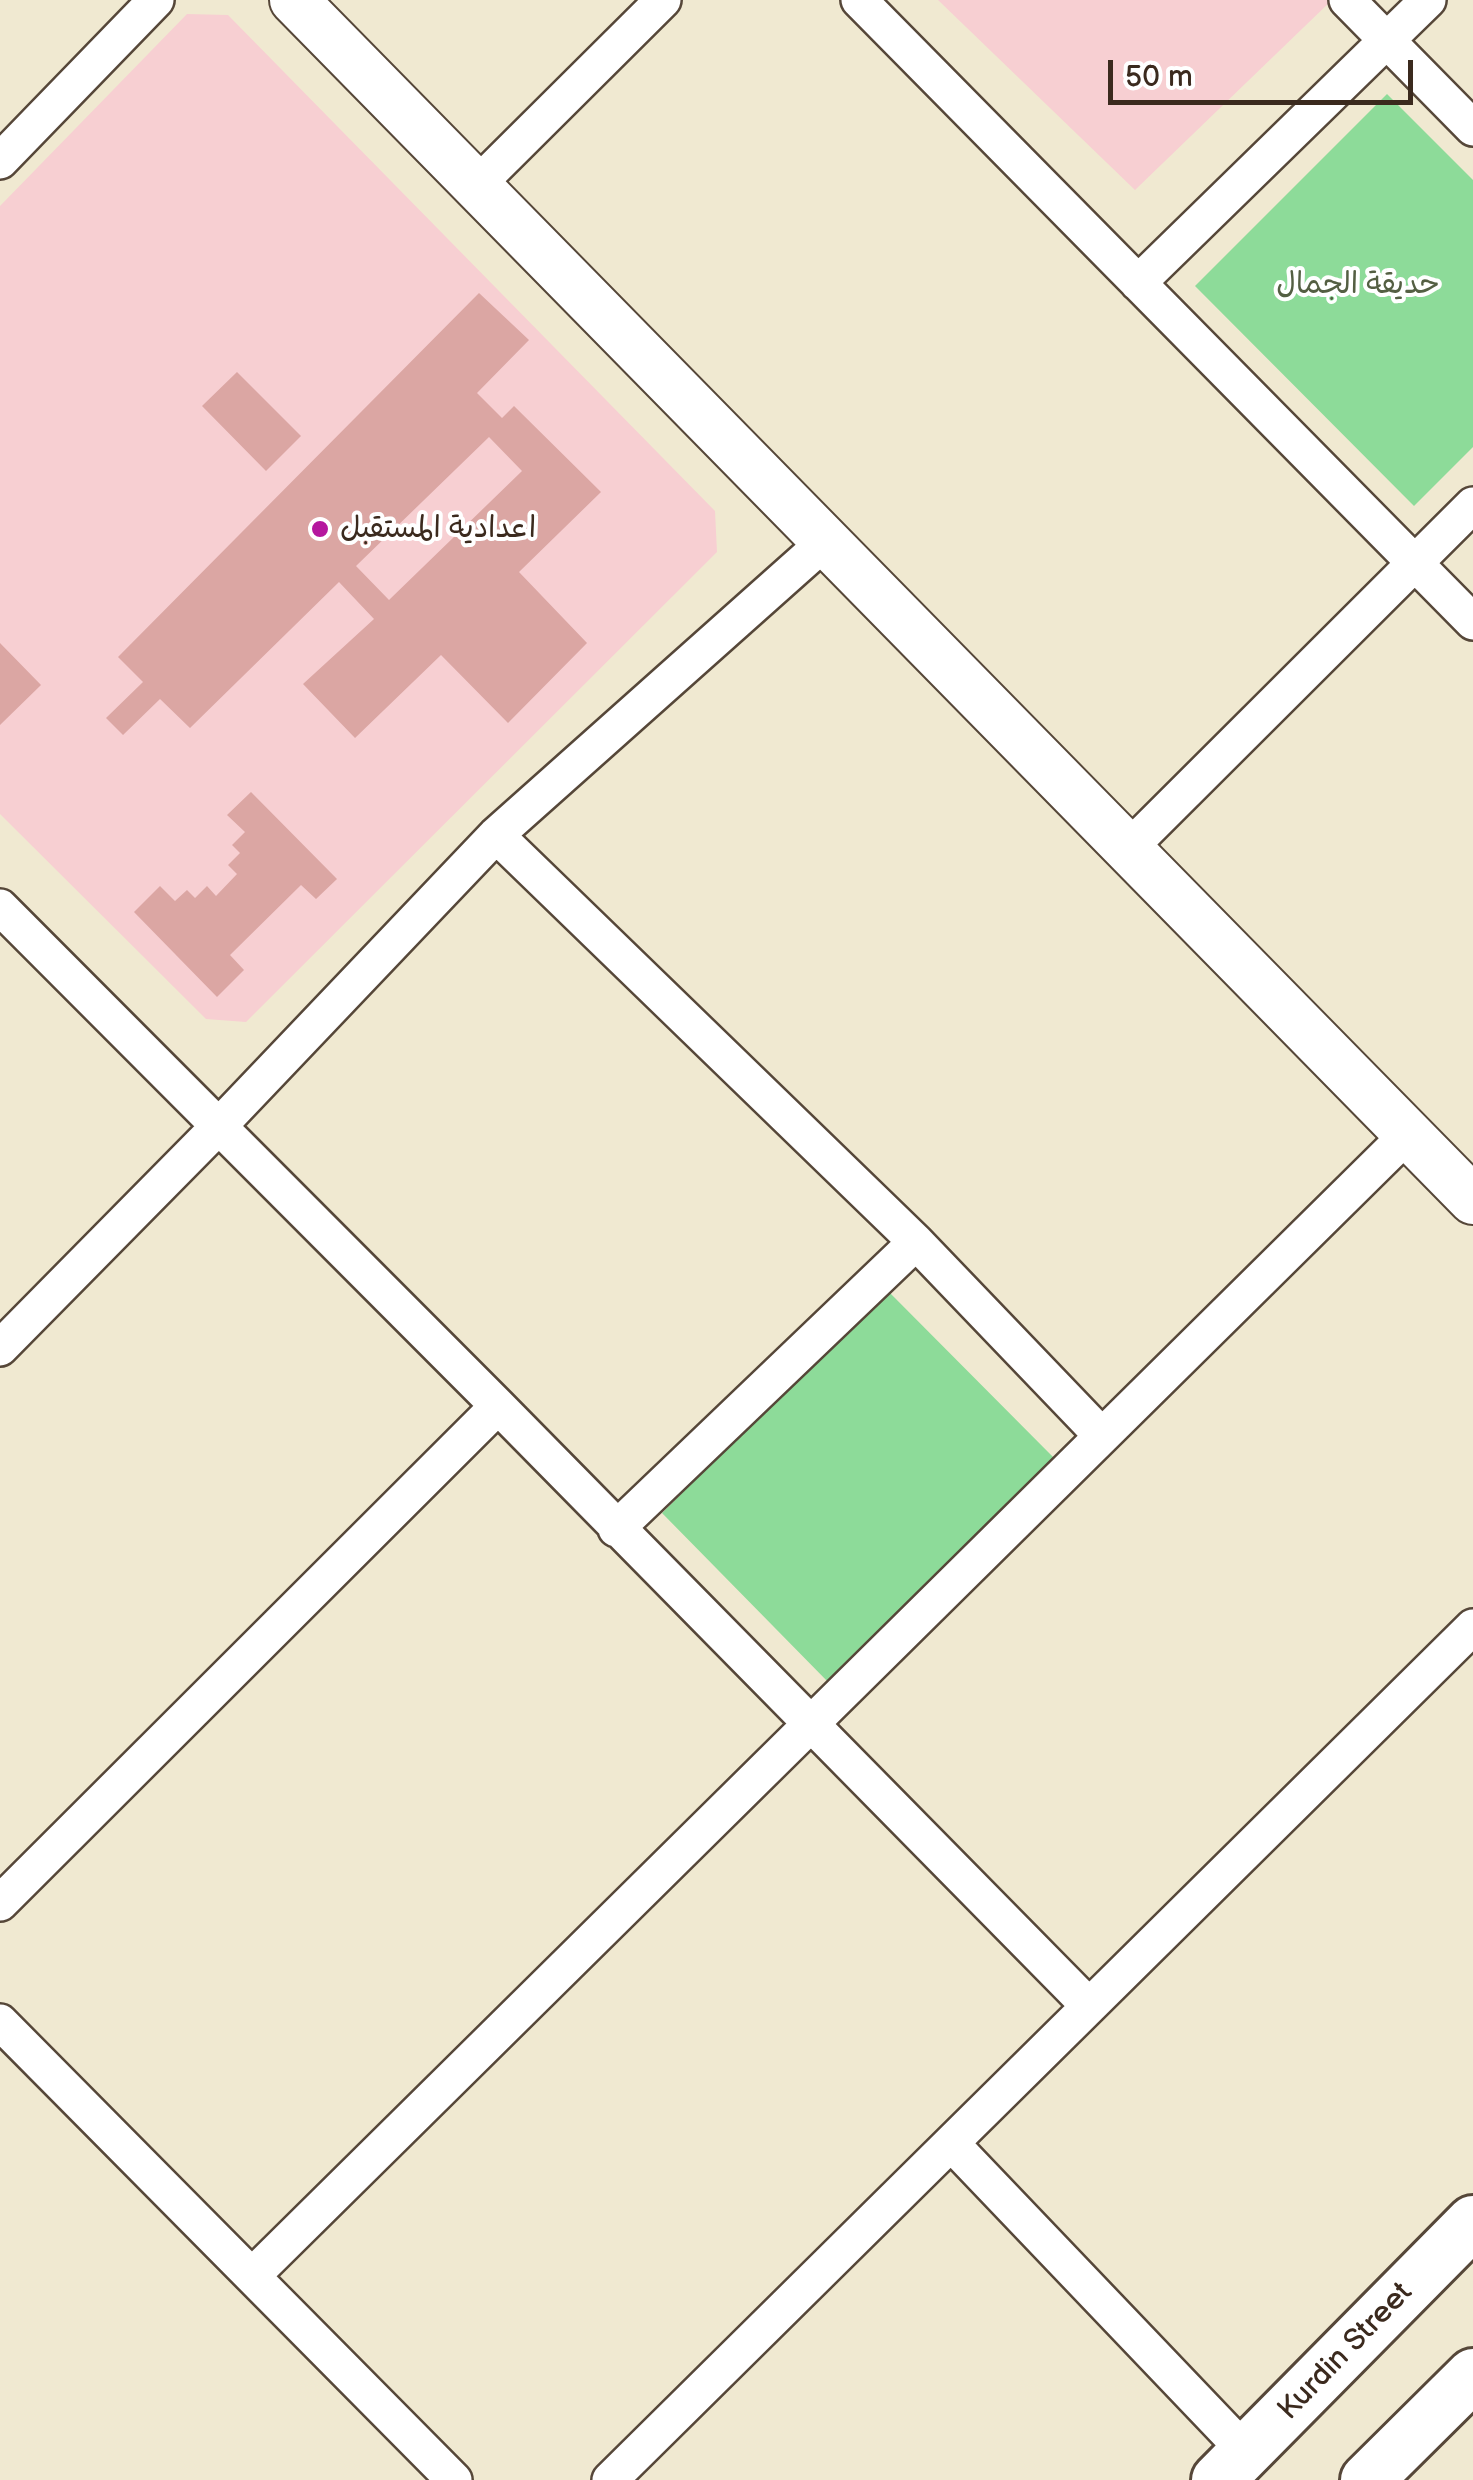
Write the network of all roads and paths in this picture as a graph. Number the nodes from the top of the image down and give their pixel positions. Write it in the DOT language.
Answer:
graph roads {
  1 [pos="156,0"];
  2 [pos="294,0"];
  3 [pos="662,0"];
  4 [pos="859,0"];
  5 [pos="1347,0"];
  6 [pos="1428,0"];
  7 [pos="1387,40"];
  8 [pos="1473,128"];
  9 [pos="0,161"];
  10 [pos="475,186"];
  11 [pos="1138,283"];
  12 [pos="1473,505"];
  13 [pos="826,541"];
  14 [pos="1413,562"];
  15 [pos="1473,622"];
  16 [pos="496,835"];
  17 [pos="1128,848"];
  18 [pos="0,907"];
  19 [pos="218,1127"];
  20 [pos="1408,1134"];
  21 [pos="1473,1200"];
  22 [pos="916,1242"];
  23 [pos="0,1348"];
  24 [pos="498,1406"];
  25 [pos="1102,1436"];
  26 [pos="616,1529"];
  27 [pos="1473,1627"];
  28 [pos="810,1725"];
  29 [pos="0,1904"];
  30 [pos="1089,2006"];
  31 [pos="0,2022"];
  32 [pos="951,2143"];
  33 [pos="1473,2222"];
  34 [pos="252,2276"];
  35 [pos="1473,2374"];
  36 [pos="1232,2466"];
  37 [pos="454,2480"];
  38 [pos="610,2480"];
  39 [pos="1367,2480"];
  1 -- 9 [label="street"];
  2 -- 10 [label="street"];
  3 -- 10 [label="street"];
  4 -- 11 [label="street"];
  5 -- 7 [label="street"];
  6 -- 7 [label="street"];
  7 -- 8 [label="street"];
  7 -- 11 [label="street"];
  10 -- 13 [label="street"];
  11 -- 14 [label="street"];
  12 -- 14 [label="street"];
  13 -- 16 [label="street"];
  13 -- 17 [label="street"];
  14 -- 15 [label="street"];
  14 -- 17 [label="street"];
  16 -- 19 [label="street"];
  16 -- 22 [label="street"];
  17 -- 20 [label="street"];
  18 -- 19 [label="street"];
  19 -- 23 [label="street"];
  19 -- 24 [label="street"];
  20 -- 21 [label="street"];
  20 -- 25 [label="street"];
  22 -- 25 [label="street"];
  22 -- 26 [label="street"];
  24 -- 26 [label="street"];
  24 -- 29 [label="street"];
  25 -- 28 [label="street"];
  26 -- 28 [label="street"];
  27 -- 30 [label="street"];
  28 -- 30 [label="street"];
  28 -- 34 [label="street"];
  30 -- 32 [label="street"];
  31 -- 34 [label="street"];
  32 -- 36 [label="street"];
  32 -- 38 [label="street"];
  33 -- 36 [label="main road, Kurdin Street"];
  34 -- 37 [label="street"];
  35 -- 39 [label="main road"];
}
